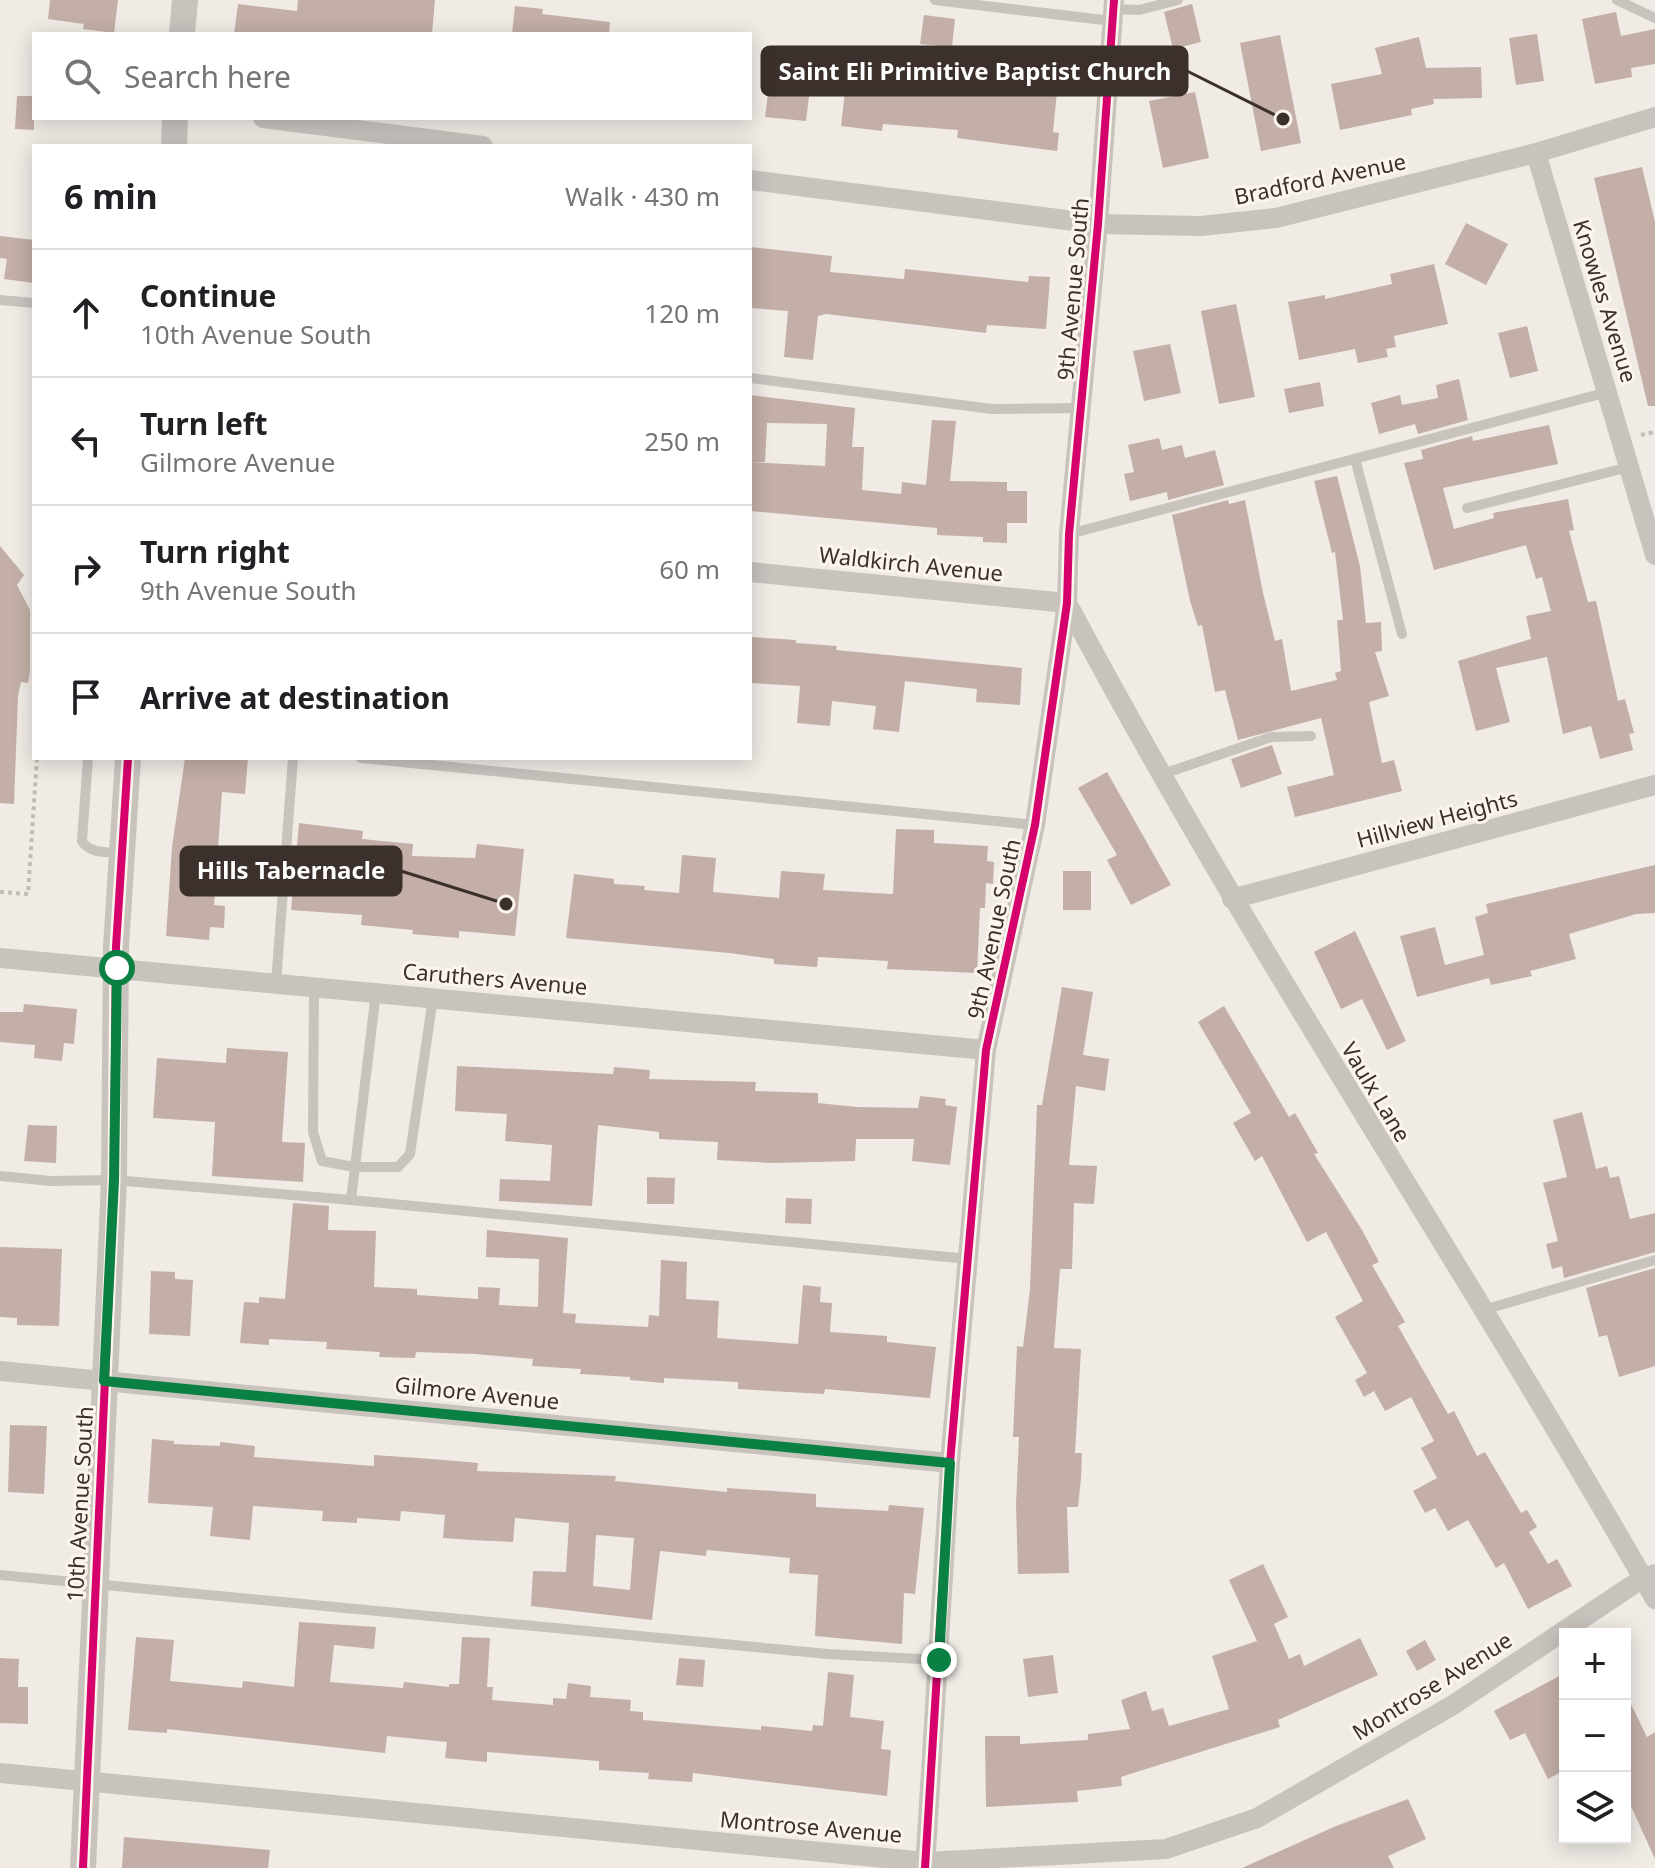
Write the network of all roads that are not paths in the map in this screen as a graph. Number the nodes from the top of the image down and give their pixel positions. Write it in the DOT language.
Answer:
graph roads {
  1 [pos="185,0"];
  2 [pos="935,0"];
  3 [pos="1178,0"];
  4 [pos="1617,0"];
  5 [pos="1113,10"];
  6 [pos="1655,18"];
  7 [pos="182,32"];
  8 [pos="1655,117"];
  9 [pos="175,120"];
  10 [pos="279,120"];
  11 [pos="174,144"];
  12 [pos="467,144"];
  13 [pos="1536,153"];
  14 [pos="752,180"];
  15 [pos="1098,224"];
  16 [pos="0,300"];
  17 [pos="32,303"];
  18 [pos="752,378"];
  19 [pos="1608,392"];
  20 [pos="1081,408"];
  21 [pos="1355,459"];
  22 [pos="1629,467"];
  23 [pos="1467,508"];
  24 [pos="1069,534"];
  25 [pos="1655,555"];
  26 [pos="752,572"];
  27 [pos="1067,603"];
  28 [pos="1402,634"];
  29 [pos="1311,736"];
  30 [pos="88,760"];
  31 [pos="128,760"];
  32 [pos="293,760"];
  33 [pos="381,760"];
  34 [pos="1160,775"];
  35 [pos="1655,785"];
  36 [pos="1035,825"];
  37 [pos="122,853"];
  38 [pos="1232,899"];
  39 [pos="0,958"];
  40 [pos="117,968"];
  41 [pos="276,983"];
  42 [pos="314,987"];
  43 [pos="376,992"];
  44 [pos="433,998"];
  45 [pos="986,1050"];
  46 [pos="354,1167"];
  47 [pos="0,1176"];
  48 [pos="114,1180"];
  49 [pos="351,1200"];
  50 [pos="969,1259"];
  51 [pos="1655,1260"];
  52 [pos="1481,1311"];
  53 [pos="0,1371"];
  54 [pos="104,1381"];
  55 [pos="950,1463"];
  56 [pos="0,1575"];
  57 [pos="1649,1576"];
  58 [pos="94,1584"];
  59 [pos="1655,1599"];
  60 [pos="939,1660"];
  61 [pos="0,1773"];
  62 [pos="86,1782"];
  63 [pos="925,1865"];
  64 [pos="83,1868"];
  1 -- 7 [label="street"];
  2 -- 5 [label="lane"];
  3 -- 5 [label="lane"];
  4 -- 6 [label="lane"];
  5 -- 15 [label="street, 9th Avenue South"];
  8 -- 13 [label="street, Bradford Avenue"];
  9 -- 11 [label="street"];
  10 -- 12 [label="street"];
  13 -- 15 [label="street, Bradford Avenue"];
  13 -- 19 [label="street, Knowles Avenue"];
  14 -- 15 [label="street, Bradford Avenue"];
  15 -- 20 [label="street, 9th Avenue South"];
  16 -- 17 [label="lane"];
  18 -- 20 [label="lane"];
  19 -- 21 [label="lane"];
  19 -- 22 [label="street, Knowles Avenue"];
  20 -- 24 [label="street, 9th Avenue South"];
  21 -- 24 [label="lane"];
  21 -- 28 [label="lane"];
  22 -- 23 [label="lane"];
  22 -- 25 [label="street, Knowles Avenue"];
  24 -- 27 [label="street, 9th Avenue South"];
  26 -- 27 [label="street, Waldkirch Avenue"];
  27 -- 34 [label="street, Vaulx Lane"];
  27 -- 36 [label="street, 9th Avenue South"];
  29 -- 34 [label="lane"];
  30 -- 37 [label="lane"];
  31 -- 37 [label="street, 10th Avenue South"];
  32 -- 41 [label="lane"];
  33 -- 36 [label="lane"];
  34 -- 38 [label="street, Vaulx Lane"];
  35 -- 38 [label="street, Hillview Heights"];
  36 -- 45 [label="street, 9th Avenue South"];
  37 -- 40 [label="street, 10th Avenue South"];
  38 -- 52 [label="street, Vaulx Lane"];
  39 -- 40 [label="street, Caruthers Avenue"];
  40 -- 41 [label="street, Caruthers Avenue"];
  40 -- 48 [label="street, 10th Avenue South"];
  41 -- 42 [label="street, Caruthers Avenue"];
  42 -- 43 [label="street, Caruthers Avenue"];
  42 -- 46 [label="lane"];
  43 -- 44 [label="street, Caruthers Avenue"];
  43 -- 46 [label="lane"];
  44 -- 45 [label="street, Caruthers Avenue"];
  44 -- 46 [label="lane"];
  45 -- 50 [label="street, 9th Avenue South"];
  46 -- 49 [label="lane"];
  47 -- 48 [label="lane"];
  48 -- 49 [label="lane"];
  48 -- 54 [label="street, 10th Avenue South"];
  49 -- 50 [label="lane"];
  50 -- 55 [label="street, 9th Avenue South"];
  51 -- 52 [label="lane"];
  52 -- 57 [label="street, Vaulx Lane"];
  53 -- 54 [label="street, Gilmore Avenue"];
  54 -- 55 [label="street, Gilmore Avenue"];
  54 -- 58 [label="street, 10th Avenue South"];
  55 -- 60 [label="street, 9th Avenue South"];
  56 -- 58 [label="lane"];
  57 -- 59 [label="street, Vaulx Lane"];
  57 -- 63 [label="street, Montrose Avenue"];
  58 -- 60 [label="lane"];
  58 -- 62 [label="street, 10th Avenue South"];
  60 -- 63 [label="street, 9th Avenue South"];
  61 -- 62 [label="street, Montrose Avenue"];
  62 -- 63 [label="street, Montrose Avenue"];
  62 -- 64 [label="street, 10th Avenue South"];
}
